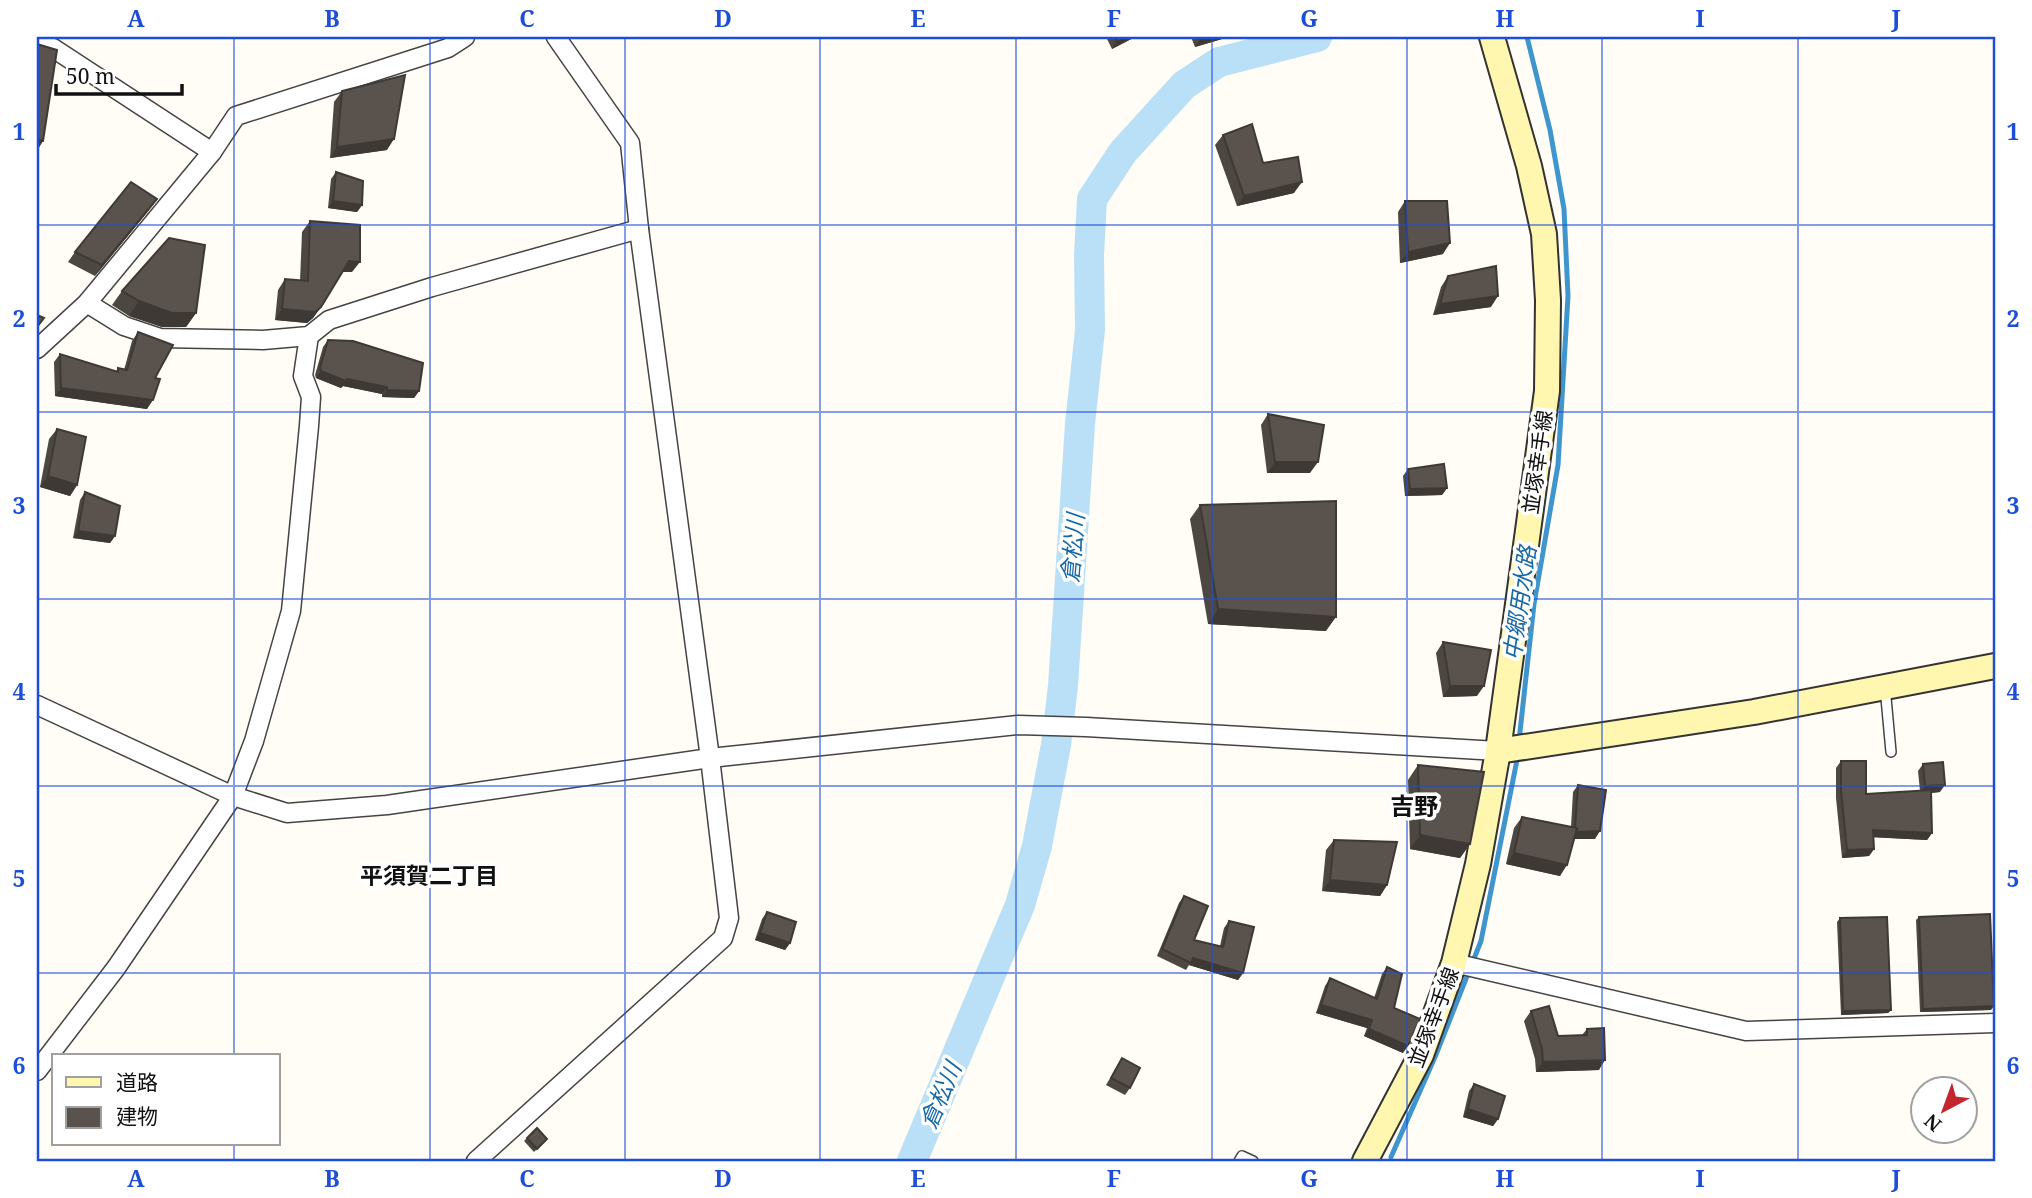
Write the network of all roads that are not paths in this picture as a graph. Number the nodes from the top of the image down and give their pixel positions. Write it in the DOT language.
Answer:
graph roads {
  1 [pos="465,37"];
  2 [pos="556,37"];
  3 [pos="1492,37"];
  4 [pos="37,44"];
  5 [pos="212,152"];
  6 [pos="639,229"];
  7 [pos="87,303"];
  8 [pos="309,336"];
  9 [pos="37,349"];
  10 [pos="1995,666"];
  11 [pos="1885,687"];
  12 [pos="37,705"];
  13 [pos="1498,751"];
  14 [pos="1891,752"];
  15 [pos="710,758"];
  16 [pos="233,796"];
  17 [pos="1454,963"];
  18 [pos="1995,1023"];
  19 [pos="37,1071"];
  20 [pos="476,1161"];
  21 [pos="1239,1161"];
  22 [pos="1253,1161"];
  23 [pos="1365,1161"];
  1 -- 5 [label="street"];
  2 -- 6 [label="street"];
  3 -- 13 [label="main road, 並塚幸手線"];
  4 -- 5 [label="street"];
  5 -- 7 [label="street"];
  6 -- 8 [label="street"];
  6 -- 15 [label="street"];
  7 -- 8 [label="street"];
  7 -- 9 [label="street"];
  8 -- 16 [label="street"];
  10 -- 11 [label="main road"];
  11 -- 13 [label="main road"];
  11 -- 14 [label="lane"];
  12 -- 16 [label="street"];
  13 -- 15 [label="street"];
  13 -- 17 [label="main road, 並塚幸手線"];
  15 -- 16 [label="street"];
  15 -- 20 [label="street"];
  16 -- 19 [label="street"];
  17 -- 18 [label="street"];
  17 -- 23 [label="main road, 並塚幸手線"];
  21 -- 22 [label="lane"];
}
